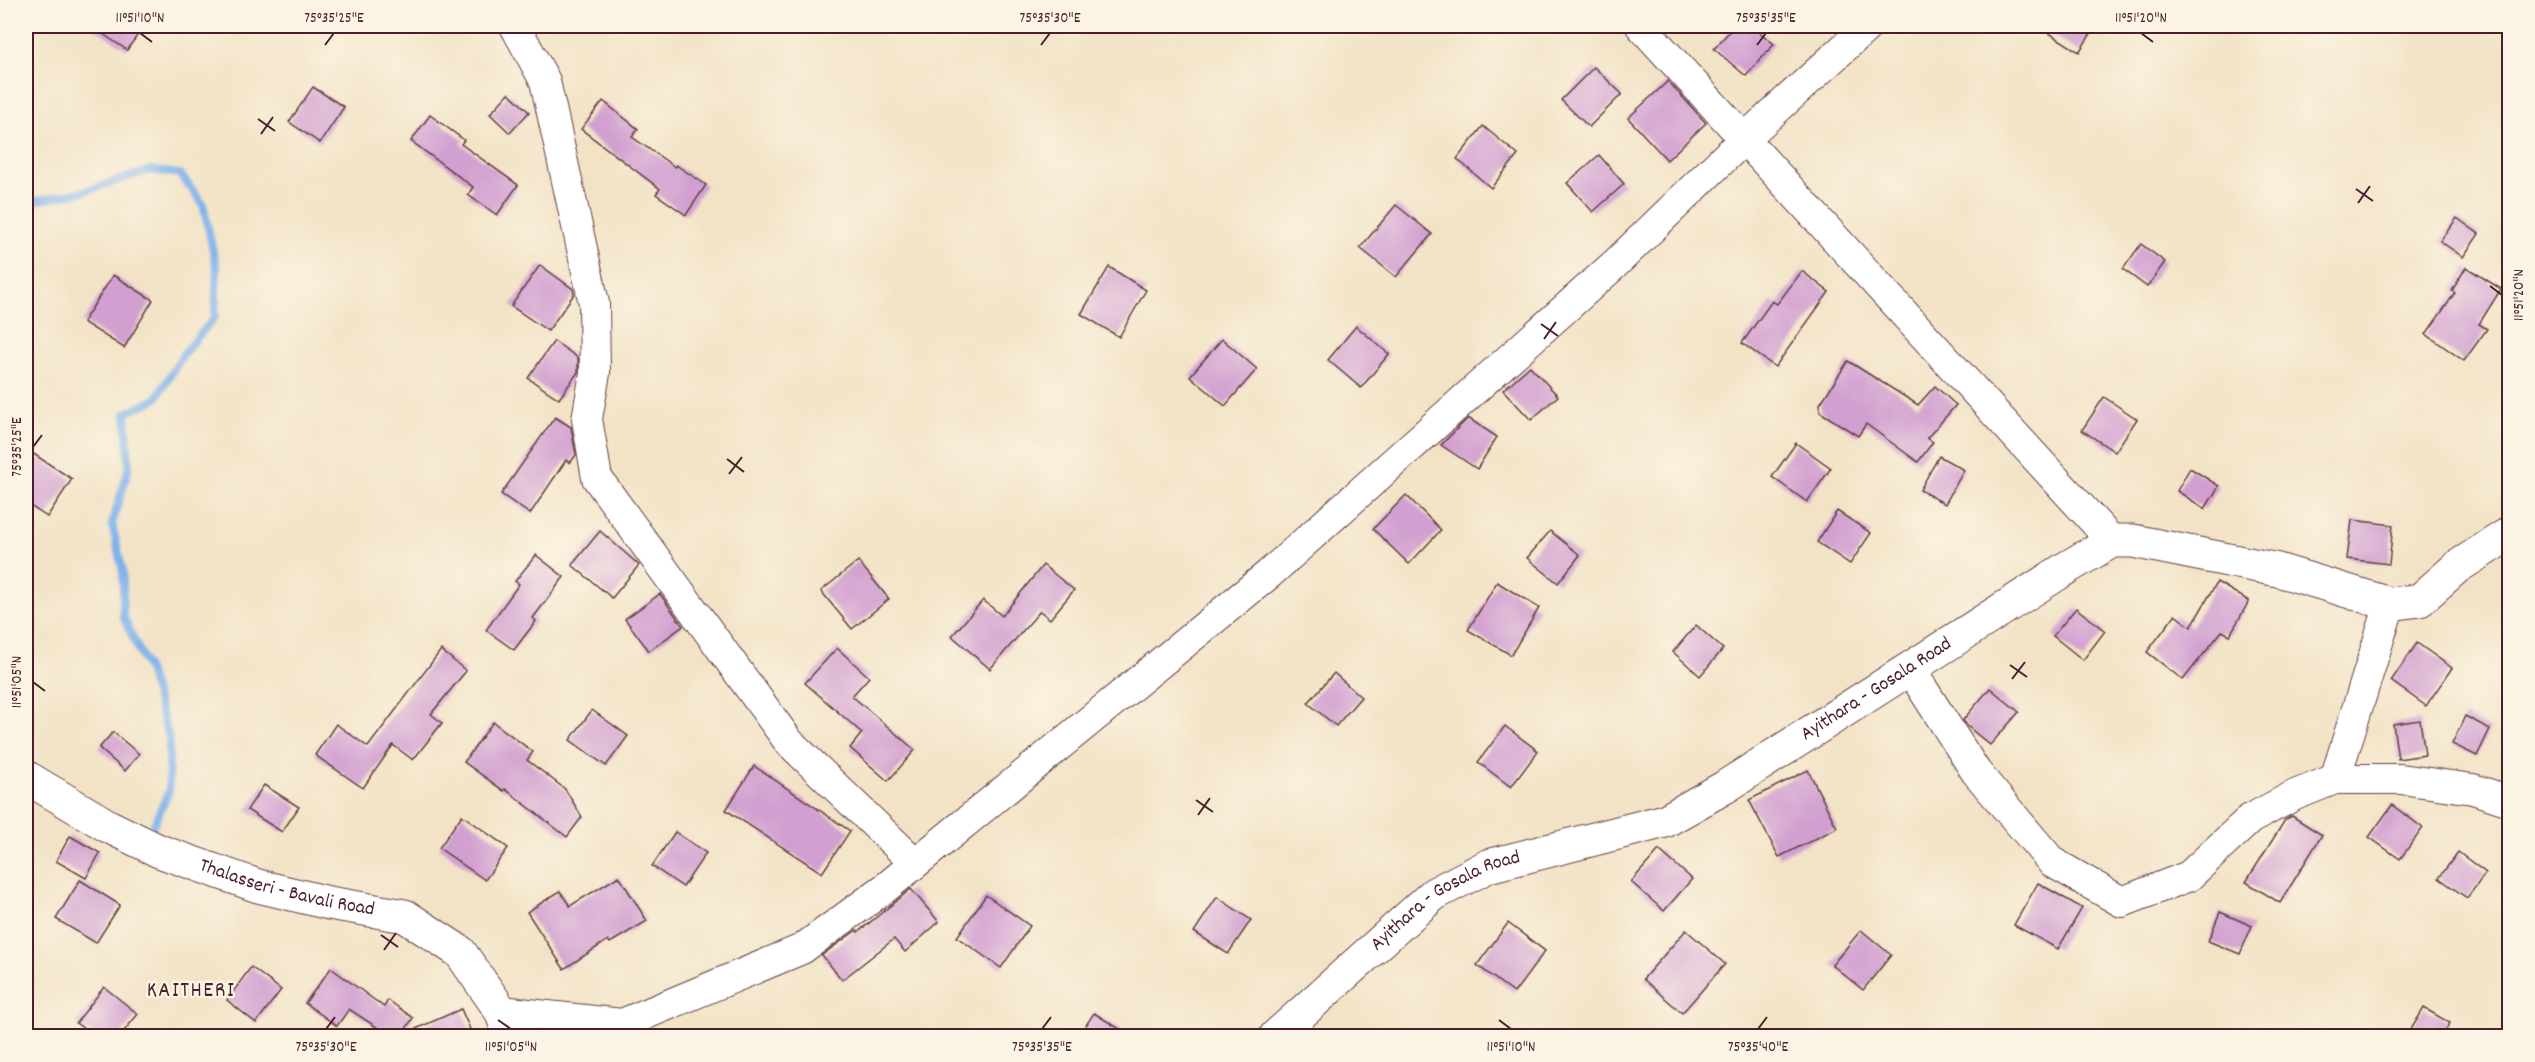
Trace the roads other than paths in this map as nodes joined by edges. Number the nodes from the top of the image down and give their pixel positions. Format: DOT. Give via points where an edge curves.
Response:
graph roads {
  1 [pos="515,26"];
  2 [pos="1641,26"];
  3 [pos="1868,26"];
  4 [pos="1743,140"];
  5 [pos="2510,533"];
  6 [pos="2112,541"];
  7 [pos="2390,604"];
  8 [pos="1910,669"];
  9 [pos="26,777"];
  10 [pos="2335,779"];
  11 [pos="2510,801"];
  12 [pos="915,863"];
  13 [pos="506,1024"];
  14 [pos="1276,1036"];
  1 -- 12 [label="street" via="545,81 594,303 596,373 587,419 597,478 789,742"];
  2 -- 4 [label="street"];
  3 -- 4 [label="street"];
  4 -- 6 [label="street"];
  4 -- 12 [label="street" via="1615,264 1269,574"];
  5 -- 7 [label="main road" via="2457,567 2420,600"];
  6 -- 7 [label="main road" via="2133,541 2278,570"];
  6 -- 8 [label="main road, Ayithara - Gosala Road"];
  7 -- 10 [label="street"];
  8 -- 10 [label="street" via="1976,772 2052,862 2122,902 2189,876 2250,819"];
  8 -- 14 [label="main road, Ayithara - Gosala Road" via="1665,821 1488,866 1434,894"];
  9 -- 13 [label="main road, Thalasseri - Bavali Road" via="159,851 258,885 405,916 460,952"];
  10 -- 11 [label="street" via="2401,779 2473,789"];
  12 -- 13 [label="street" via="802,949 622,1024"];
}
